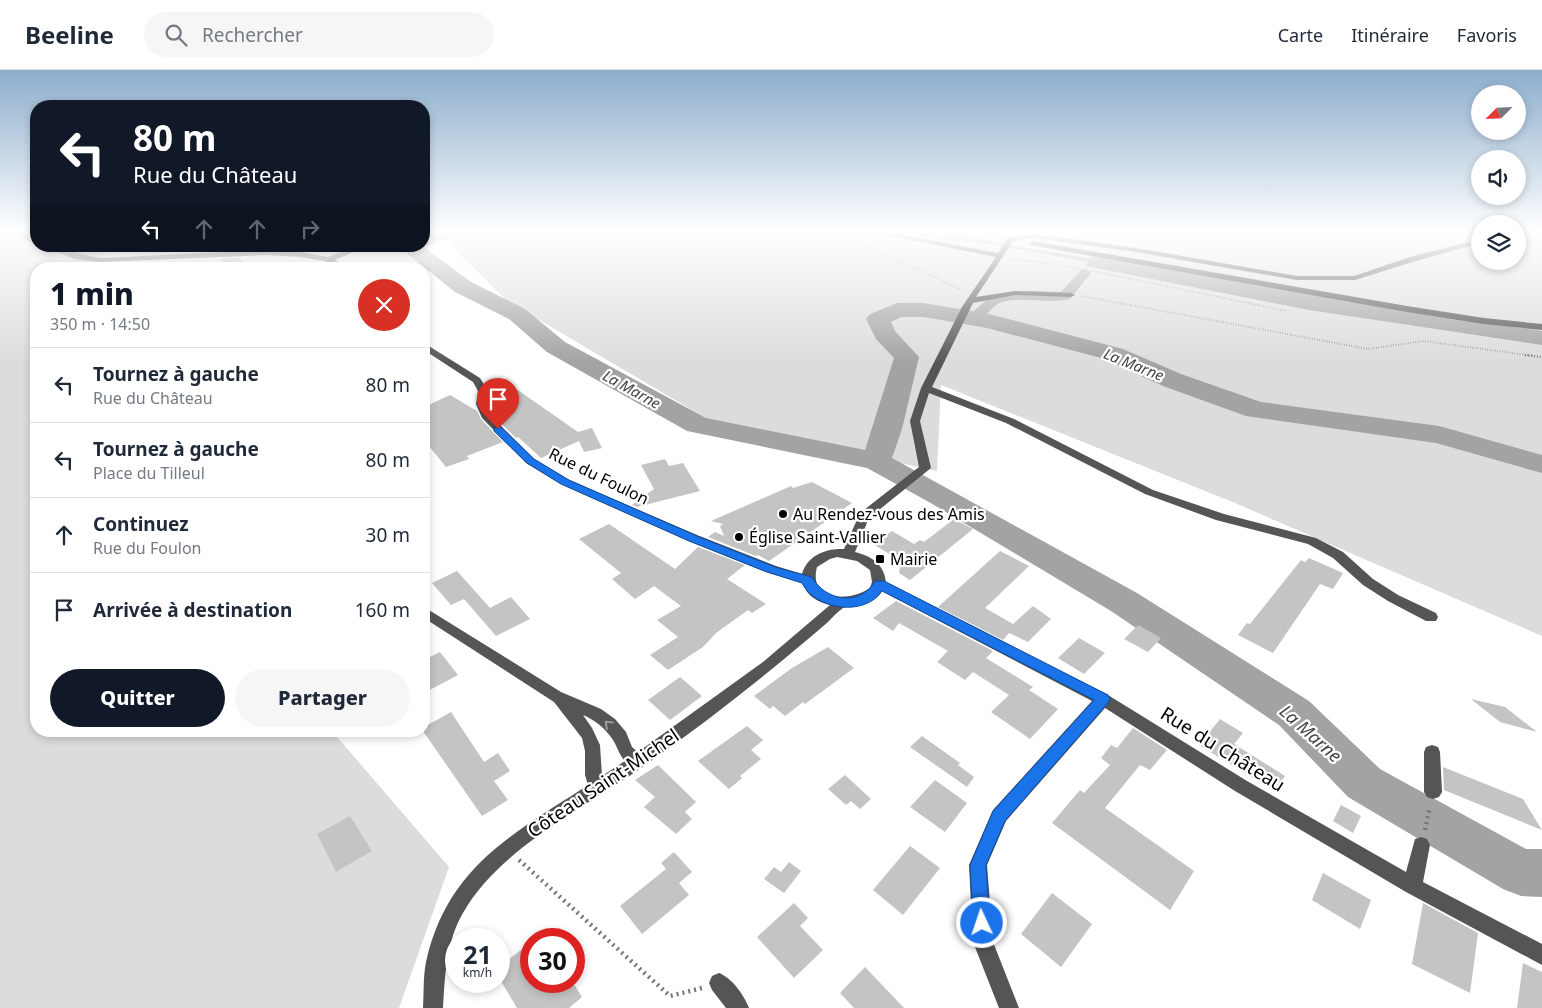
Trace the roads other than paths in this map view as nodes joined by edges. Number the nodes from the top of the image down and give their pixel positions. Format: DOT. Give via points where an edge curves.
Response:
graph roads {
  1 [pos="986,276"];
  2 [pos="1213,276"];
  3 [pos="1283,276"];
  4 [pos="1362,276"];
  5 [pos="1067,294"];
  6 [pos="968,304"];
  7 [pos="1542,327"];
  8 [pos="430,350"];
  9 [pos="926,388"];
  10 [pos="848,554"];
  11 [pos="807,580"];
  12 [pos="880,584"];
  13 [pos="841,602"];
  14 [pos="430,616"];
  15 [pos="1431,617"];
  16 [pos="556,696"];
  17 [pos="1103,699"];
  18 [pos="1432,752"];
  19 [pos="637,762"];
  20 [pos="598,788"];
  21 [pos="1433,792"];
  22 [pos="1422,846"];
  23 [pos="1413,886"];
  24 [pos="1542,956"];
  25 [pos="719,983"];
  26 [pos="433,1008"];
  27 [pos="739,1008"];
  28 [pos="1009,1008"];
  1 -- 6 [label="street"];
  2 -- 7 [label="street" via="1426,312"];
  3 -- 4 [label="street"];
  5 -- 6 [label="street" via="1010,294"];
  6 -- 9 [label="street"];
  8 -- 11 [label="street, Rue du Foulon" via="477,380 483,391 481,404 487,418 530,461 565,482 693,538"];
  9 -- 10 [label="street" via="915,421 925,468 864,516"];
  9 -- 15 [label="street" via="1010,421 1149,492 1220,517 1312,540 1338,555 1368,582"];
  10 -- 11 [label="street" via="826,555 818,559 811,565"];
  10 -- 12 [label="street" via="864,559 876,568"];
  11 -- 13 [label="street" via="818,595"];
  12 -- 13 [label="street" via="876,591 862,600"];
  12 -- 17 [label="street, Rue du Château"];
  13 -- 19 [label="street, Côteau Saint-Michel" via="768,666"];
  14 -- 16 [label="street"];
  19 -- 16 [label="street, one-way" via="609,724 595,713"];
  16 -- 20 [label="street" via="581,723 592,745 591,774"];
  17 -- 23 [label="street, Rue du Château" via="1241,786"];
  17 -- 28 [label="street" via="999,816 978,865 983,942"];
  18 -- 21 [label="street"];
  19 -- 20 [label="street, Côteau Saint-Michel"];
  20 -- 26 [label="street, Côteau Saint-Michel" via="507,848 484,869 456,906 436,964"];
  22 -- 23 [label="street"];
  23 -- 24 [label="street, Rue du Château"];
  25 -- 27 [label="street"];
}
